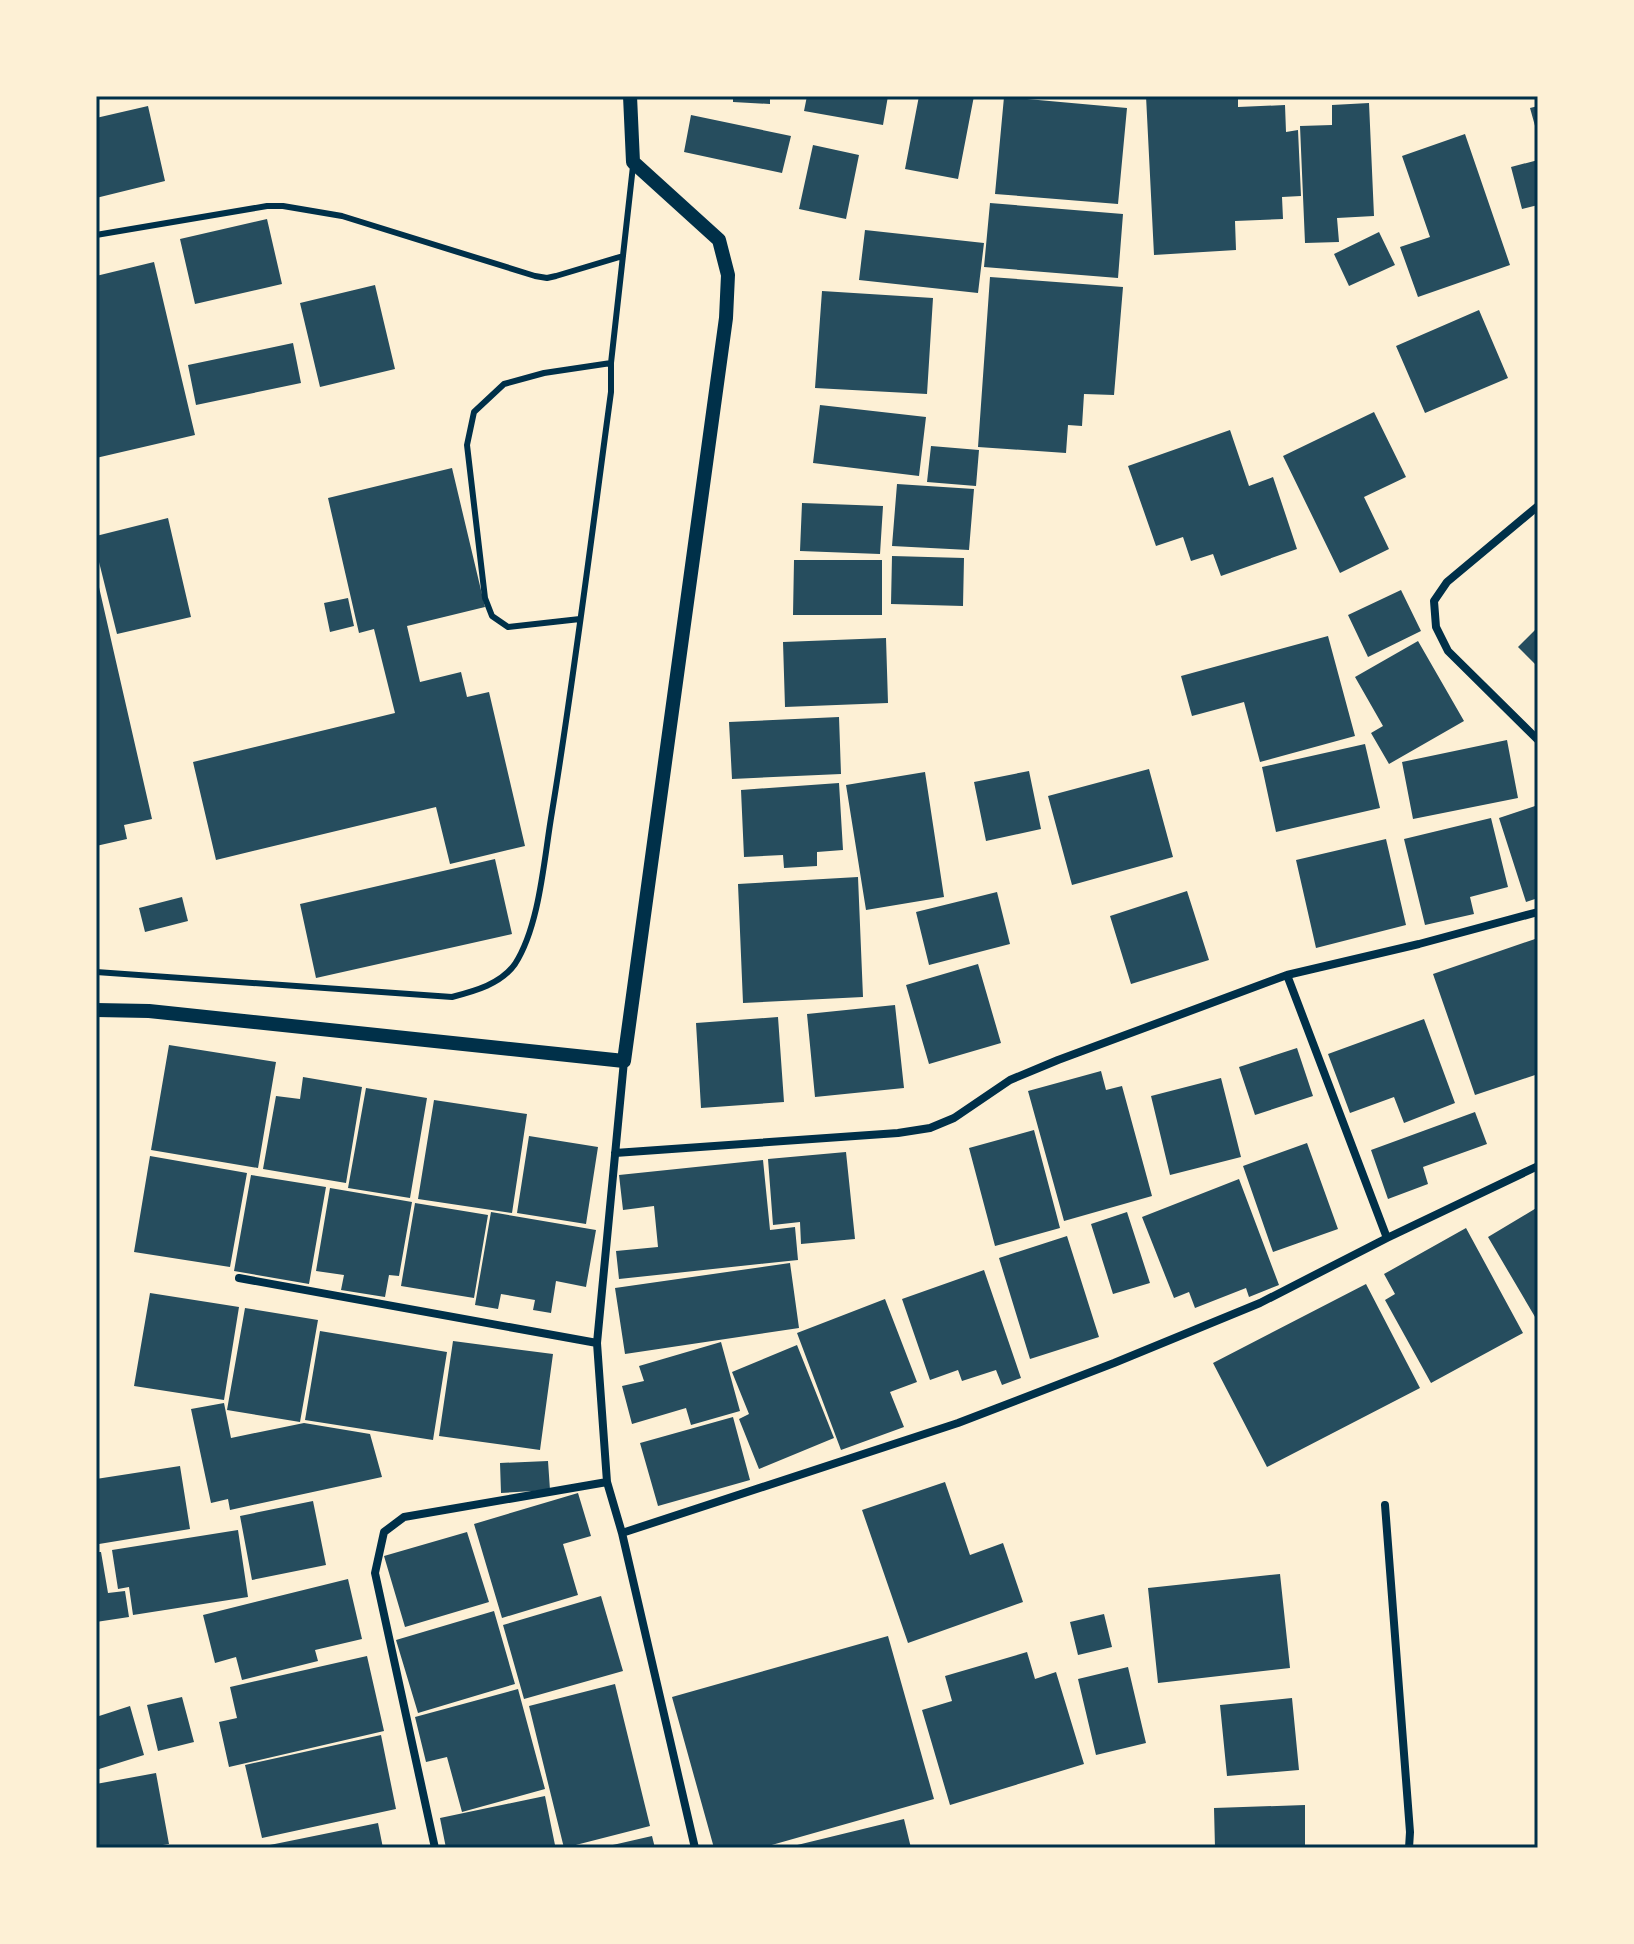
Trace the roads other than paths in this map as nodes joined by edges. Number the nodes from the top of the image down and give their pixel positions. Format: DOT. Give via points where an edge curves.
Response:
graph roads {
  1 [pos="630,96"];
  2 [pos="633,162"];
  3 [pos="96,235"];
  4 [pos="623,256"];
  5 [pos="611,363"];
  6 [pos="1538,506"];
  7 [pos="580,619"];
  8 [pos="1538,740"];
  9 [pos="1538,912"];
  10 [pos="96,972"];
  11 [pos="1287,975"];
  12 [pos="96,1010"];
  13 [pos="624,1061"];
  14 [pos="615,1153"];
  15 [pos="1538,1166"];
  16 [pos="1387,1238"];
  17 [pos="239,1278"];
  18 [pos="597,1343"];
  19 [pos="607,1482"];
  20 [pos="1385,1505"];
  21 [pos="622,1533"];
  22 [pos="435,1848"];
  23 [pos="695,1848"];
  24 [pos="1409,1848"];
  1 -- 2 [label="street"];
  2 -- 4 [label="lane"];
  2 -- 13 [label="street" via="719,240 728,275"];
  3 -- 4 [label="lane" via="283,206 342,216 547,278"];
  4 -- 5 [label="lane"];
  5 -- 7 [label="lane"];
  5 -- 7 [label="lane" via="504,384 474,412 467,445 485,598 492,616 508,627"];
  6 -- 8 [label="street" via="1447,582 1434,601 1436,627 1448,651"];
  7 -- 10 [label="lane" via="532,928 513,967 501,978 452,997"];
  9 -- 11 [label="street"];
  11 -- 14 [label="street" via="1010,1080 930,1128"];
  11 -- 16 [label="street"];
  12 -- 13 [label="street" via="149,1011"];
  13 -- 14 [label="street"];
  14 -- 18 [label="street"];
  15 -- 16 [label="street"];
  16 -- 21 [label="street" via="1260,1303 958,1423"];
  17 -- 18 [label="street"];
  18 -- 19 [label="street"];
  19 -- 21 [label="street"];
  19 -- 22 [label="street" via="404,1517 384,1532 375,1573"];
  20 -- 24 [label="street"];
  21 -- 23 [label="street"];
}
